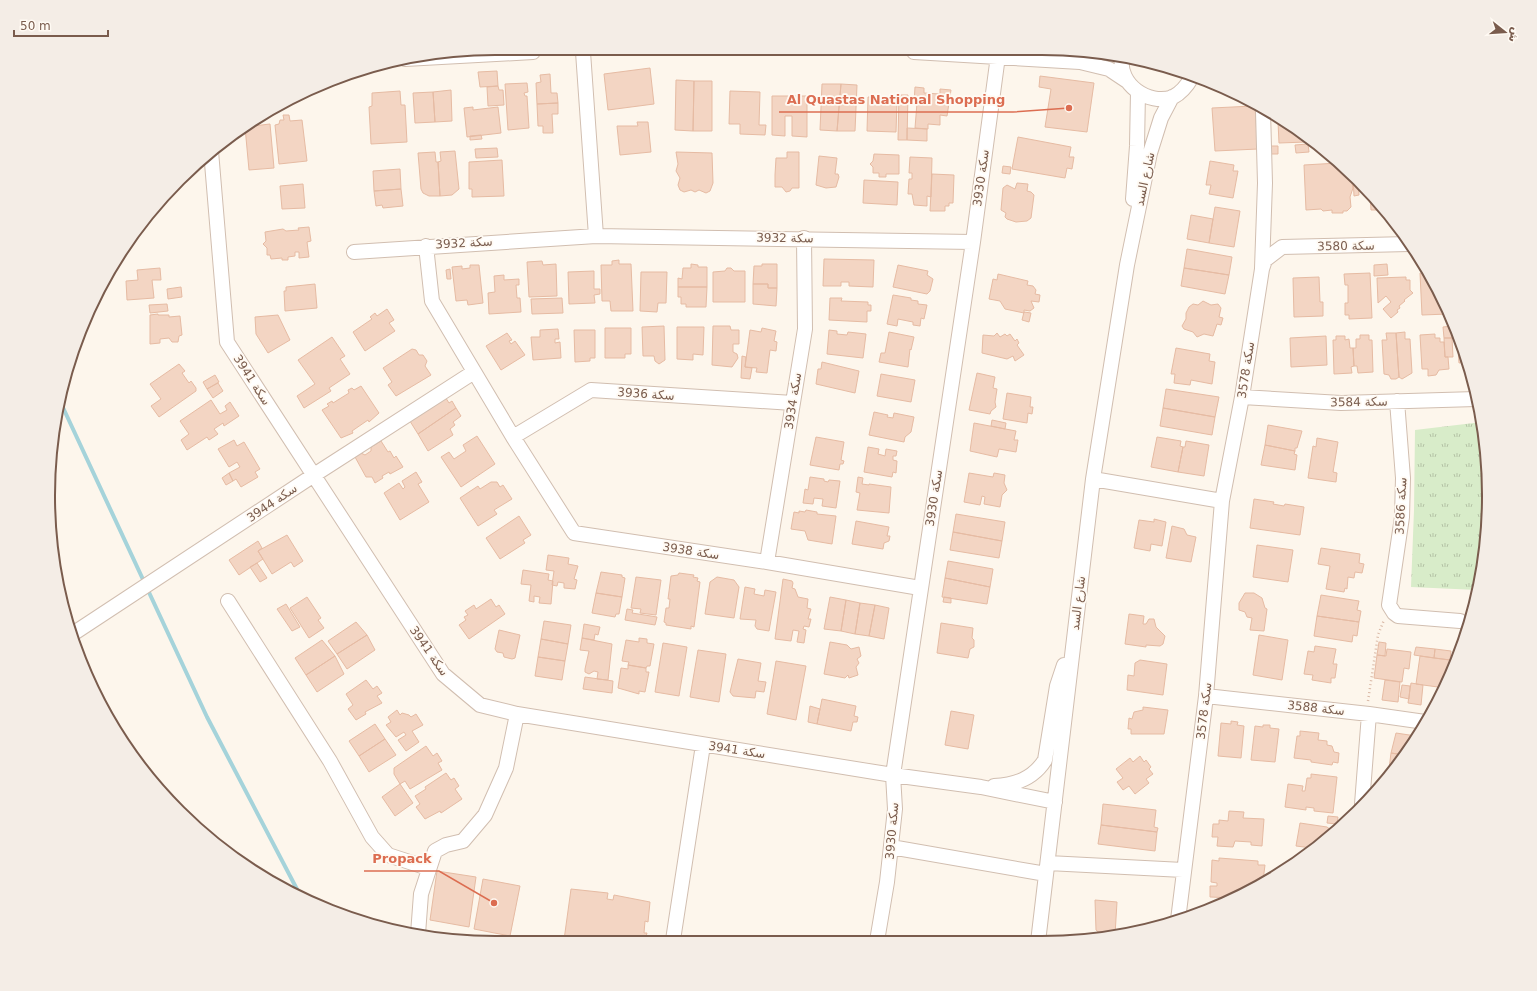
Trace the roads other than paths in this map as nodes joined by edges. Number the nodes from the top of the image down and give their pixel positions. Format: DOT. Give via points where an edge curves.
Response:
graph roads {
  1 [pos="583,55"];
  2 [pos="977,55"];
  3 [pos="998,56"];
  4 [pos="1059,56"];
  5 [pos="1039,58"];
  6 [pos="1122,62"];
  7 [pos="1127,81"];
  8 [pos="1191,81"];
  9 [pos="1138,92"];
  10 [pos="1172,97"];
  11 [pos="1263,115"];
  12 [pos="212,159"];
  13 [pos="596,236"];
  14 [pos="804,238"];
  15 [pos="973,242"];
  16 [pos="1403,244"];
  17 [pos="426,246"];
  18 [pos="1282,247"];
  19 [pos="354,252"];
  20 [pos="1127,266"];
  21 [pos="1262,269"];
  22 [pos="474,372"];
  23 [pos="1242,397"];
  24 [pos="1471,398"];
  25 [pos="1397,401"];
  26 [pos="793,403"];
  27 [pos="513,437"];
  28 [pos="314,475"];
  29 [pos="1093,479"];
  30 [pos="1222,501"];
  31 [pos="767,562"];
  32 [pos="920,588"];
  33 [pos="228,601"];
  34 [pos="1460,621"];
  35 [pos="76,631"];
  36 [pos="1072,651"];
  37 [pos="1206,696"];
  38 [pos="517,714"];
  39 [pos="1367,714"];
  40 [pos="1420,721"];
  41 [pos="703,745"];
  42 [pos="893,775"];
  43 [pos="981,787"];
  44 [pos="1362,797"];
  45 [pos="1055,802"];
  46 [pos="891,847"];
  47 [pos="428,868"];
  48 [pos="1047,868"];
  49 [pos="1183,870"];
  50 [pos="1179,914"];
  51 [pos="418,929"];
  52 [pos="674,936"];
  53 [pos="878,936"];
  54 [pos="1039,936"];
  1 -- 13 [label="street"];
  2 -- 3 [label="street"];
  3 -- 5 [label="street"];
  3 -- 15 [label="street, سكة 3930"];
  4 -- 5 [label="street"];
  5 -- 7 [label="street" via="1080,62 1109,69"];
  6 -- 7 [label="street"];
  7 -- 9 [label="street"];
  8 -- 10 [label="street"];
  9 -- 10 [label="street" via="1159,99"];
  9 -- 20 [label="street, شارع السد" via="1137,146"];
  10 -- 20 [label="street, شارع السد" via="1161,118 1150,153"];
  11 -- 21 [label="street" via="1265,183"];
  12 -- 28 [label="street, سكة 3941" via="227,342"];
  13 -- 14 [label="street, سكة 3932"];
  13 -- 17 [label="street, سكة 3932"];
  14 -- 15 [label="street, سكة 3932"];
  14 -- 26 [label="street, سكة 3934" via="805,329"];
  15 -- 32 [label="street, سكة 3930"];
  16 -- 18 [label="street, سكة 3580"];
  17 -- 19 [label="street"];
  17 -- 22 [label="street, سكة 3932" via="432,301"];
  18 -- 21 [label="street, سكة 3578" via="1265,260"];
  20 -- 29 [label="street, شارع السد"];
  21 -- 23 [label="street, سكة 3578"];
  22 -- 27 [label="street, سكة 3932"];
  22 -- 28 [label="street, سكة 3944"];
  23 -- 25 [label="street, سكة 3584" via="1341,403"];
  23 -- 30 [label="street, سكة 3578"];
  24 -- 25 [label="street, سكة 3584"];
  25 -- 34 [label="street, سكة 3586" via="1402,440 1403,486 1402,517 1389,601 1391,610 1398,616"];
  26 -- 27 [label="street, سكة 3936" via="591,390"];
  26 -- 31 [label="street, سكة 3934"];
  27 -- 31 [label="street, سكة 3938" via="574,533"];
  28 -- 35 [label="street, سكة 3944"];
  28 -- 38 [label="street, سكة 3941" via="443,674 480,704"];
  29 -- 30 [label="street"];
  29 -- 36 [label="street, شارع السد"];
  30 -- 37 [label="street, سكة 3578"];
  31 -- 32 [label="street, سكة 3938"];
  32 -- 42 [label="street, سكة 3930"];
  33 -- 47 [label="street" via="330,761 372,837 388,855"];
  36 -- 43 [label="street" via="1057,686 1047,752 1039,769 1024,780 1012,784"];
  36 -- 45 [label="street, شارع السد"];
  37 -- 39 [label="street, سكة 3588"];
  37 -- 49 [label="street, سكة 3578"];
  38 -- 41 [label="street, سكة 3941"];
  38 -- 47 [label="street" via="506,768 486,815 463,840 435,851"];
  39 -- 40 [label="street, سكة 3588"];
  39 -- 44 [label="street"];
  41 -- 42 [label="street, سكة 3941"];
  41 -- 52 [label="street"];
  42 -- 43 [label="street, سكة 3941"];
  42 -- 46 [label="street, سكة 3930" via="896,809"];
  43 -- 45 [label="street, سكة 3941"];
  45 -- 48 [label="street, شارع السد"];
  46 -- 48 [label="street"];
  46 -- 53 [label="street, سكة 3930"];
  47 -- 51 [label="street" via="421,894"];
  48 -- 49 [label="street"];
  48 -- 54 [label="street, شارع السد"];
  49 -- 50 [label="street, سكة 3578"];
}
